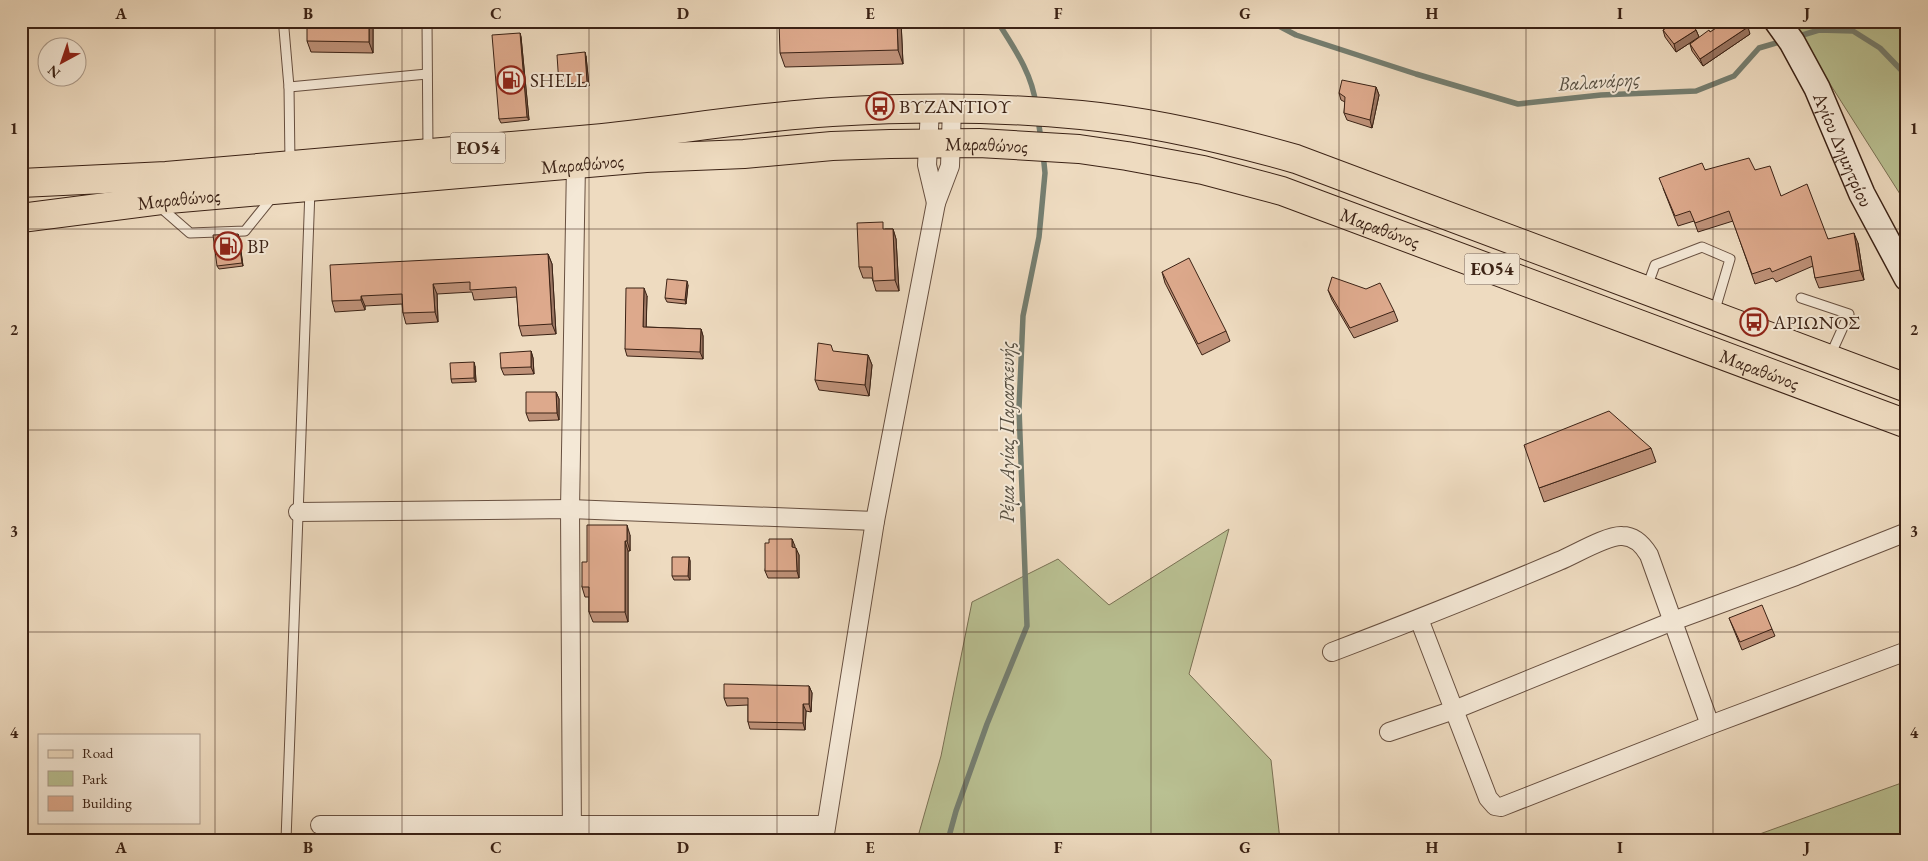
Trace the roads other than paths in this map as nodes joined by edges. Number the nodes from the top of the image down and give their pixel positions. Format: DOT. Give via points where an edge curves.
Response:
graph roads {
  1 [pos="286,21"];
  2 [pos="427,21"];
  3 [pos="1778,22"];
  4 [pos="427,74"];
  5 [pos="289,87"];
  6 [pos="941,109"];
  7 [pos="939,143"];
  8 [pos="428,153"];
  9 [pos="290,164"];
  10 [pos="576,164"];
  11 [pos="21,183"];
  12 [pos="310,187"];
  13 [pos="279,190"];
  14 [pos="154,201"];
  15 [pos="21,218"];
  16 [pos="1907,278"];
  17 [pos="1645,290"];
  18 [pos="1801,298"];
  19 [pos="1713,315"];
  20 [pos="1829,359"];
  21 [pos="1907,388"];
  22 [pos="1903,414"];
  23 [pos="570,509"];
  24 [pos="298,512"];
  25 [pos="875,521"];
  26 [pos="1907,532"];
  27 [pos="1419,619"];
  28 [pos="1673,620"];
  29 [pos="1907,651"];
  30 [pos="1332,652"];
  31 [pos="1454,710"];
  32 [pos="1710,725"];
  33 [pos="1388,732"];
  34 [pos="320,824"];
  35 [pos="572,832"];
  36 [pos="825,832"];
  37 [pos="286,840"];
  1 -- 5 [label="lane"];
  2 -- 4 [label="lane"];
  3 -- 16 [label="street, Αγίου Δημητρίου" via="1818,88 1862,194"];
  4 -- 5 [label="lane"];
  4 -- 8 [label="lane"];
  5 -- 9 [label="lane"];
  6 -- 7 [label="street"];
  6 -- 8 [label="main road, Μαραθώνος / ΕΟ54" via="794,115 643,134"];
  6 -- 17 [label="main road, Μαραθώνος / ΕΟ54" via="1069,114 1211,136 1296,159"];
  7 -- 10 [label="main road, Μαραθώνος / ΕΟ54" via="832,146"];
  7 -- 22 [label="main road, Μαραθώνος / ΕΟ54" via="1079,149 1194,168 1282,191"];
  7 -- 25 [label="street" via="950,166 936,203"];
  8 -- 9 [label="main road, Μαραθώνος / ΕΟ54"];
  9 -- 11 [label="main road, Μαραθώνος / ΕΟ54" via="166,176"];
  10 -- 12 [label="main road, Μαραθώνος / ΕΟ54"];
  10 -- 23 [label="street"];
  12 -- 13 [label="main road, Μαραθώνος / ΕΟ54"];
  12 -- 24 [label="lane"];
  13 -- 14 [label="main road, Μαραθώνος / ΕΟ54"];
  13 -- 14 [label="lane" via="244,231 190,233"];
  14 -- 15 [label="main road, Μαραθώνος / ΕΟ54"];
  17 -- 19 [label="main road, Μαραθώνος / ΕΟ54"];
  17 -- 19 [label="lane" via="1655,265 1702,247 1730,259"];
  18 -- 20 [label="lane" via="1849,314"];
  19 -- 20 [label="main road, Μαραθώνος / ΕΟ54"];
  20 -- 21 [label="main road, Μαραθώνος / ΕΟ54"];
  23 -- 24 [label="street"];
  23 -- 25 [label="street"];
  23 -- 35 [label="street"];
  24 -- 37 [label="lane"];
  25 -- 36 [label="street"];
  26 -- 28 [label="street"];
  27 -- 28 [label="street" via="1622,536 1643,545"];
  27 -- 30 [label="street"];
  27 -- 31 [label="street"];
  28 -- 31 [label="street"];
  28 -- 32 [label="street"];
  29 -- 32 [label="street"];
  31 -- 32 [label="street" via="1488,798 1495,806 1501,807"];
  31 -- 33 [label="street"];
  34 -- 35 [label="street"];
  35 -- 36 [label="street"];
}
